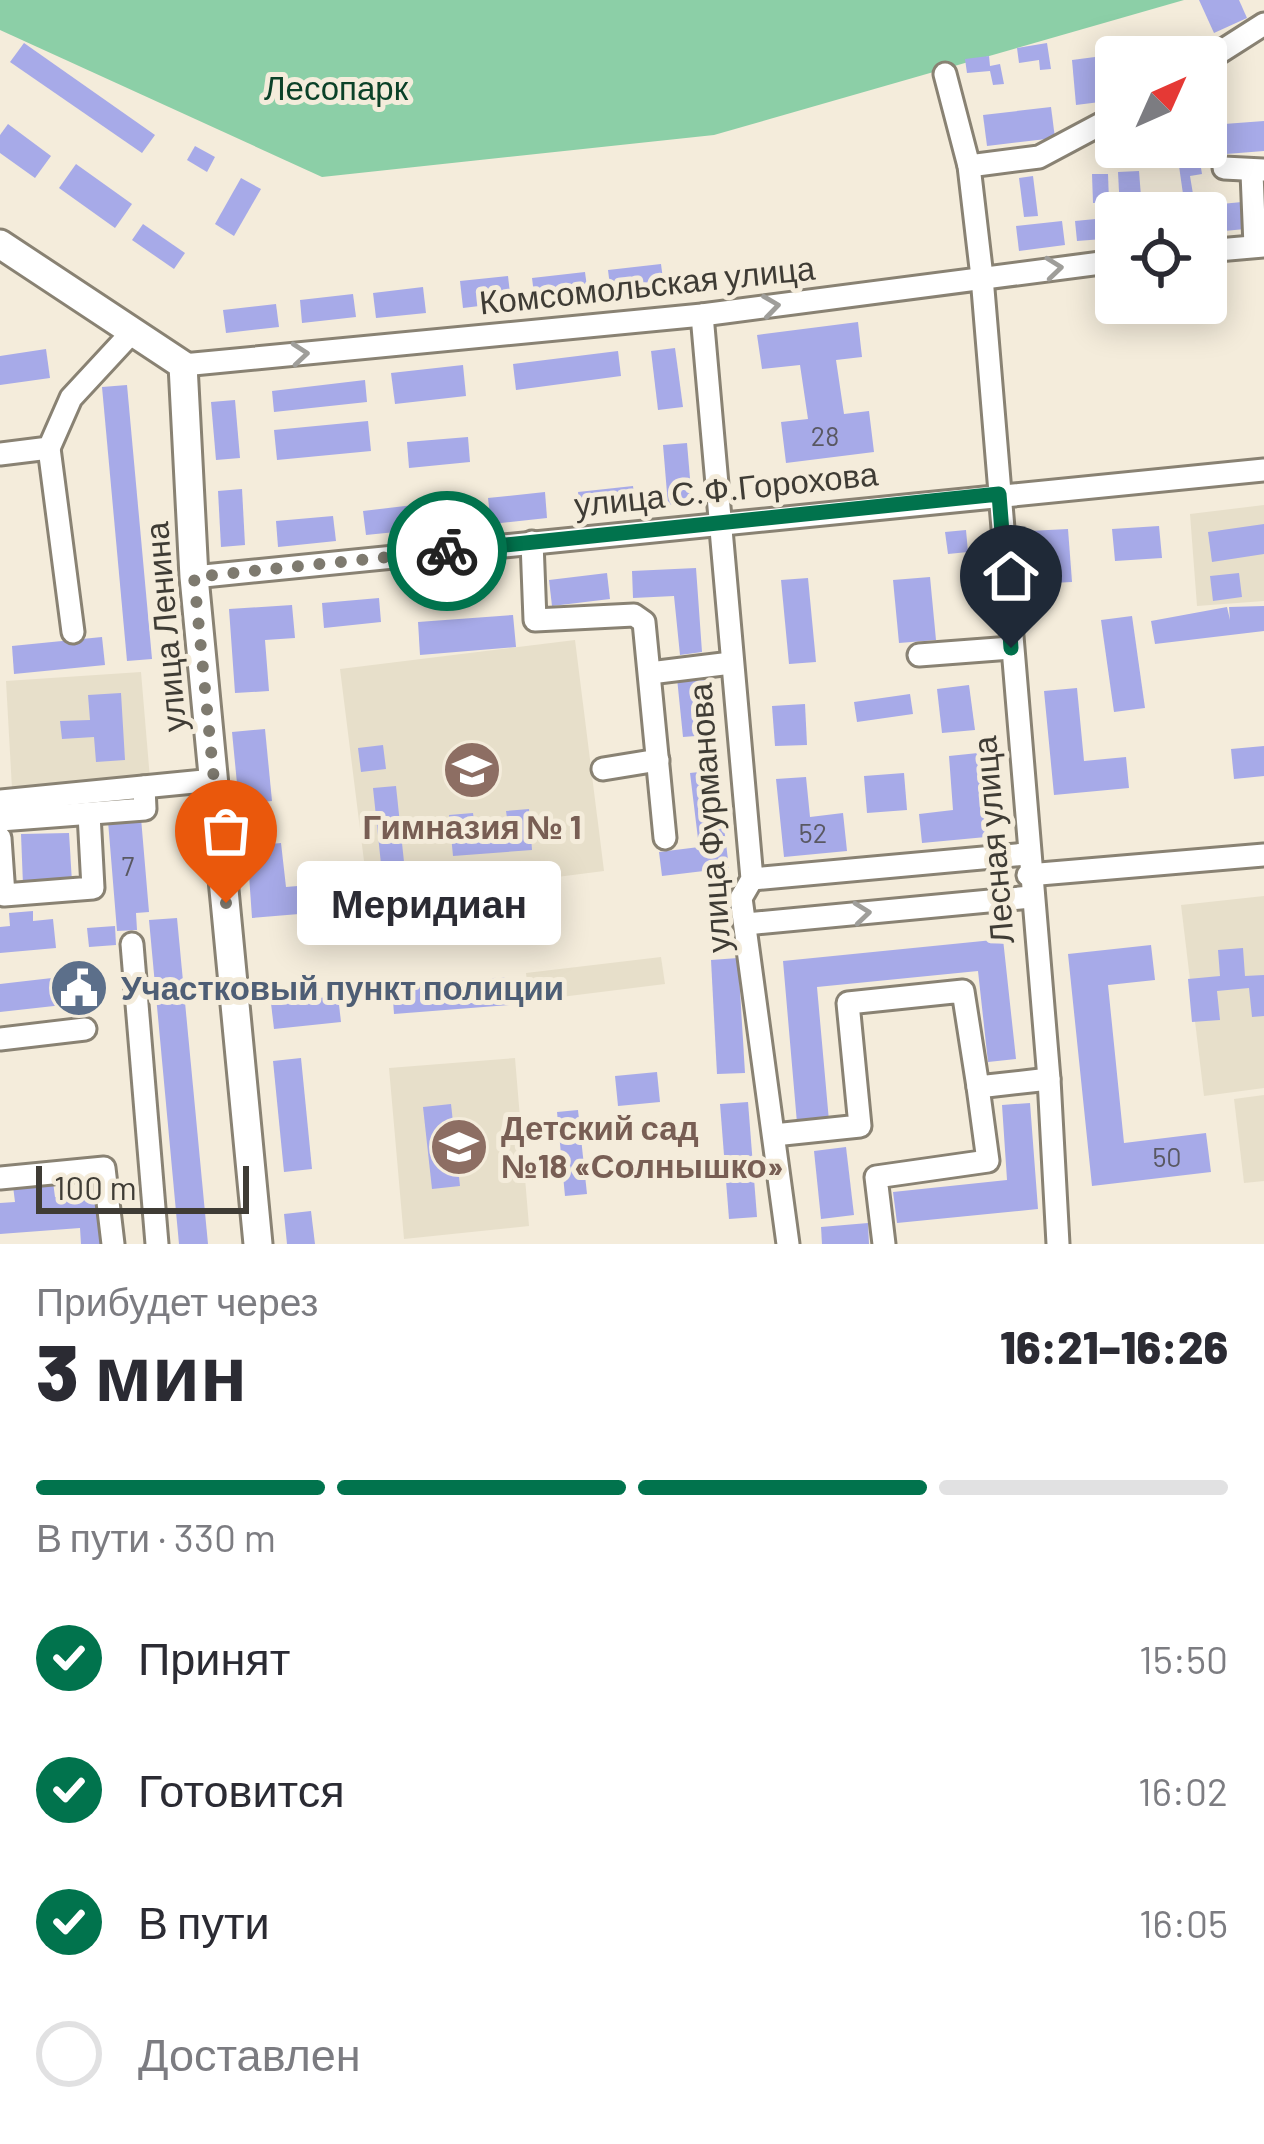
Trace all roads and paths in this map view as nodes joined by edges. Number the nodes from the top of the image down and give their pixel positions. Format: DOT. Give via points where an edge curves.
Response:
graph roads {
  1 [pos="1264,25"];
  2 [pos="1227,48"];
  3 [pos="945,74"];
  4 [pos="1095,127"];
  5 [pos="970,166"];
  6 [pos="1224,168"];
  7 [pos="1258,172"];
  8 [pos="0,244"];
  9 [pos="1260,246"];
  10 [pos="1227,249"];
  11 [pos="1095,264"];
  12 [pos="982,277"];
  13 [pos="702,315"];
  14 [pos="134,330"];
  15 [pos="183,365"];
  16 [pos="49,448"];
  17 [pos="0,454"];
  18 [pos="1264,470"];
  19 [pos="999,494"];
  20 [pos="718,524"];
  21 [pos="532,542"];
  22 [pos="194,577"];
  23 [pos="73,632"];
  24 [pos="1011,648"];
  25 [pos="919,655"];
  26 [pos="731,664"];
  27 [pos="650,673"];
  28 [pos="658,760"];
  29 [pos="603,769"];
  30 [pos="214,780"];
  31 [pos="144,787"];
  32 [pos="0,801"];
  33 [pos="89,814"];
  34 [pos="0,820"];
  35 [pos="0,838"];
  36 [pos="665,838"];
  37 [pos="1264,855"];
  38 [pos="1028,875"];
  39 [pos="752,880"];
  40 [pos="746,924"];
  41 [pos="132,944"];
  42 [pos="85,1029"];
  43 [pos="0,1039"];
  44 [pos="1049,1079"];
  45 [pos="978,1087"];
  46 [pos="774,1135"];
  47 [pos="0,1178"];
  48 [pos="112,1244"];
  49 [pos="157,1244"];
  50 [pos="258,1244"];
  51 [pos="788,1244"];
  52 [pos="884,1244"];
  53 [pos="1058,1244"];
  1 -- 2 [label="street"];
  3 -- 5 [label="street, Лесная улица"];
  4 -- 5 [label="street" via="1039,157"];
  5 -- 12 [label="street, Лесная улица"];
  6 -- 7 [label="street"];
  7 -- 9 [label="street"];
  8 -- 14 [label="main road"];
  9 -- 10 [label="street"];
  12 -- 11 [label="street, Комсомольская улица, one-way"];
  13 -- 12 [label="street, Комсомольская улица, one-way"];
  12 -- 19 [label="street, Лесная улица"];
  15 -- 13 [label="street, Комсомольская улица, one-way"];
  13 -- 20 [label="street, улица Фурманова"];
  14 -- 15 [label="main road"];
  14 -- 16 [label="street" via="71,398"];
  15 -- 22 [label="main road, улица Ленина"];
  16 -- 17 [label="street"];
  16 -- 23 [label="street"];
  18 -- 19 [label="street, улица С.Ф.Горохова"];
  19 -- 20 [label="street, улица С.Ф.Горохова"];
  19 -- 24 [label="street, Лесная улица"];
  20 -- 21 [label="street, улица С.Ф.Горохова"];
  20 -- 26 [label="street, улица Фурманова"];
  21 -- 22 [label="street, улица С.Ф.Горохова"];
  21 -- 27 [label="street" via="533,618 638,616"];
  22 -- 30 [label="main road, улица Ленина"];
  24 -- 25 [label="street"];
  24 -- 38 [label="street, Лесная улица"];
  26 -- 27 [label="street"];
  26 -- 39 [label="street, улица Фурманова"];
  27 -- 28 [label="street"];
  28 -- 29 [label="street"];
  28 -- 36 [label="street"];
  30 -- 31 [label="street"];
  30 -- 50 [label="main road, улица Ленина"];
  31 -- 32 [label="street"];
  31 -- 33 [label="street" via="145,809"];
  33 -- 34 [label="street"];
  33 -- 35 [label="street" via="93,888 4,896"];
  37 -- 38 [label="street"];
  38 -- 39 [label="street"];
  40 -- 38 [label="street, one-way"];
  38 -- 44 [label="street, Лесная улица"];
  39 -- 40 [label="street, улица Фурманова" via="741,898"];
  40 -- 46 [label="street, улица Фурманова"];
  41 -- 49 [label="street"];
  42 -- 43 [label="street"];
  44 -- 45 [label="street"];
  44 -- 53 [label="street, Лесная улица"];
  45 -- 46 [label="street" via="963,992 848,1003 860,1126"];
  45 -- 52 [label="street" via="988,1161 876,1177"];
  46 -- 51 [label="street, улица Фурманова"];
  47 -- 48 [label="street" via="104,1168"];
}
